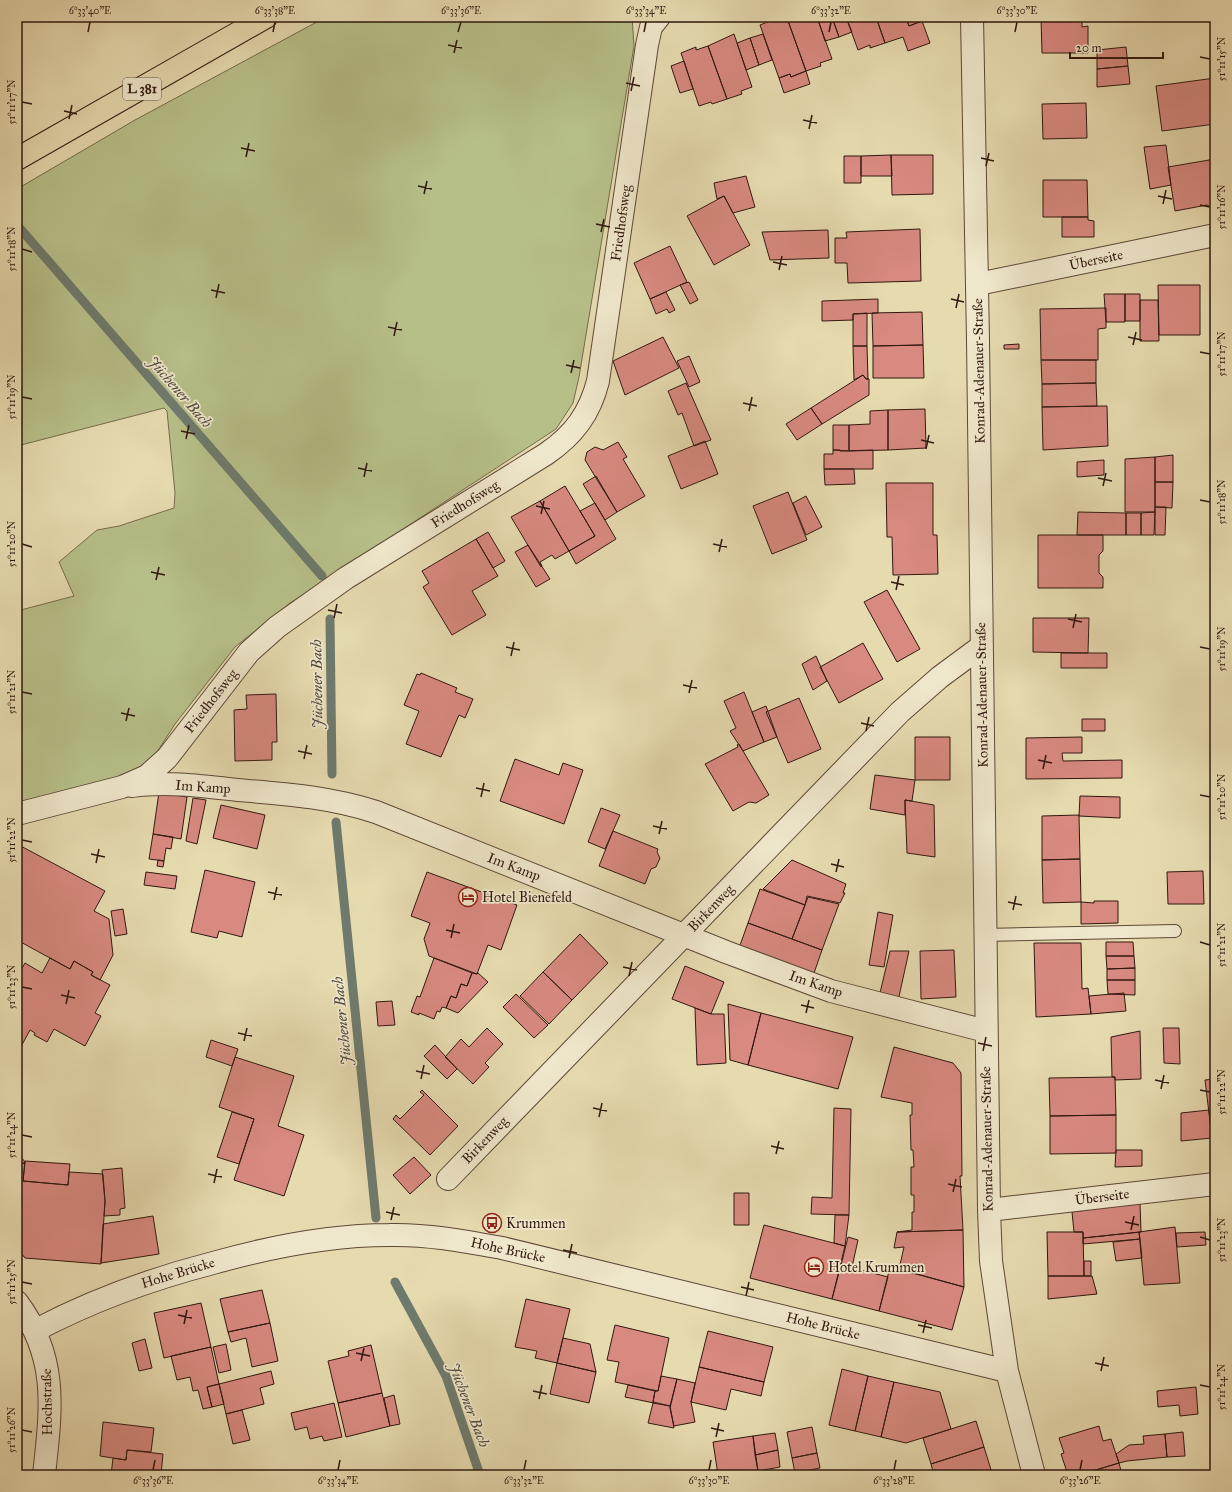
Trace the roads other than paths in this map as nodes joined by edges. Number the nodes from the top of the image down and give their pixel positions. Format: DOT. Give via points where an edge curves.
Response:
graph roads {
  1 [pos="266,17"];
  2 [pos="660,17"];
  3 [pos="972,17"];
  4 [pos="17,159"];
  5 [pos="1215,236"];
  6 [pos="978,284"];
  7 [pos="982,646"];
  8 [pos="122,787"];
  9 [pos="17,814"];
  10 [pos="1175,932"];
  11 [pos="686,935"];
  12 [pos="984,935"];
  13 [pos="986,1031"];
  14 [pos="448,1179"];
  15 [pos="1215,1184"];
  16 [pos="988,1210"];
  17 [pos="17,1302"];
  18 [pos="36,1330"];
  19 [pos="1007,1371"];
  20 [pos="44,1475"];
  21 [pos="1034,1475"];
  1 -- 4 [label="main road, L 381"];
  2 -- 8 [label="street, Friedhofsweg" via="651,27 648,40 598,381 584,418 556,446 346,578 276,627 249,652 167,758 147,776"];
  3 -- 6 [label="street, Konrad-Adenauer-Straße"];
  5 -- 6 [label="street, Überseite"];
  6 -- 7 [label="street, Konrad-Adenauer-Straße"];
  7 -- 11 [label="street, Birkenweg" via="900,712"];
  7 -- 12 [label="street, Konrad-Adenauer-Straße"];
  8 -- 9 [label="street, Friedhofsweg"];
  8 -- 11 [label="street, Im Kamp" via="158,784 205,786 316,797 348,803"];
  10 -- 12 [label="lane"];
  11 -- 13 [label="street, Im Kamp" via="831,991"];
  11 -- 14 [label="street, Birkenweg"];
  12 -- 13 [label="street, Konrad-Adenauer-Straße"];
  13 -- 16 [label="street, Konrad-Adenauer-Straße"];
  15 -- 16 [label="street, Überseite"];
  16 -- 19 [label="street, Konrad-Adenauer-Straße" via="991,1261"];
  17 -- 18 [label="street, Hochstraße"];
  18 -- 19 [label="street, Hohe Brücke" via="73,1310 110,1295 182,1270 229,1258 335,1238 413,1235 502,1248"];
  18 -- 20 [label="street, Hochstraße" via="45,1355 49,1384"];
  19 -- 21 [label="street, Konrad-Adenauer-Straße"];
}
